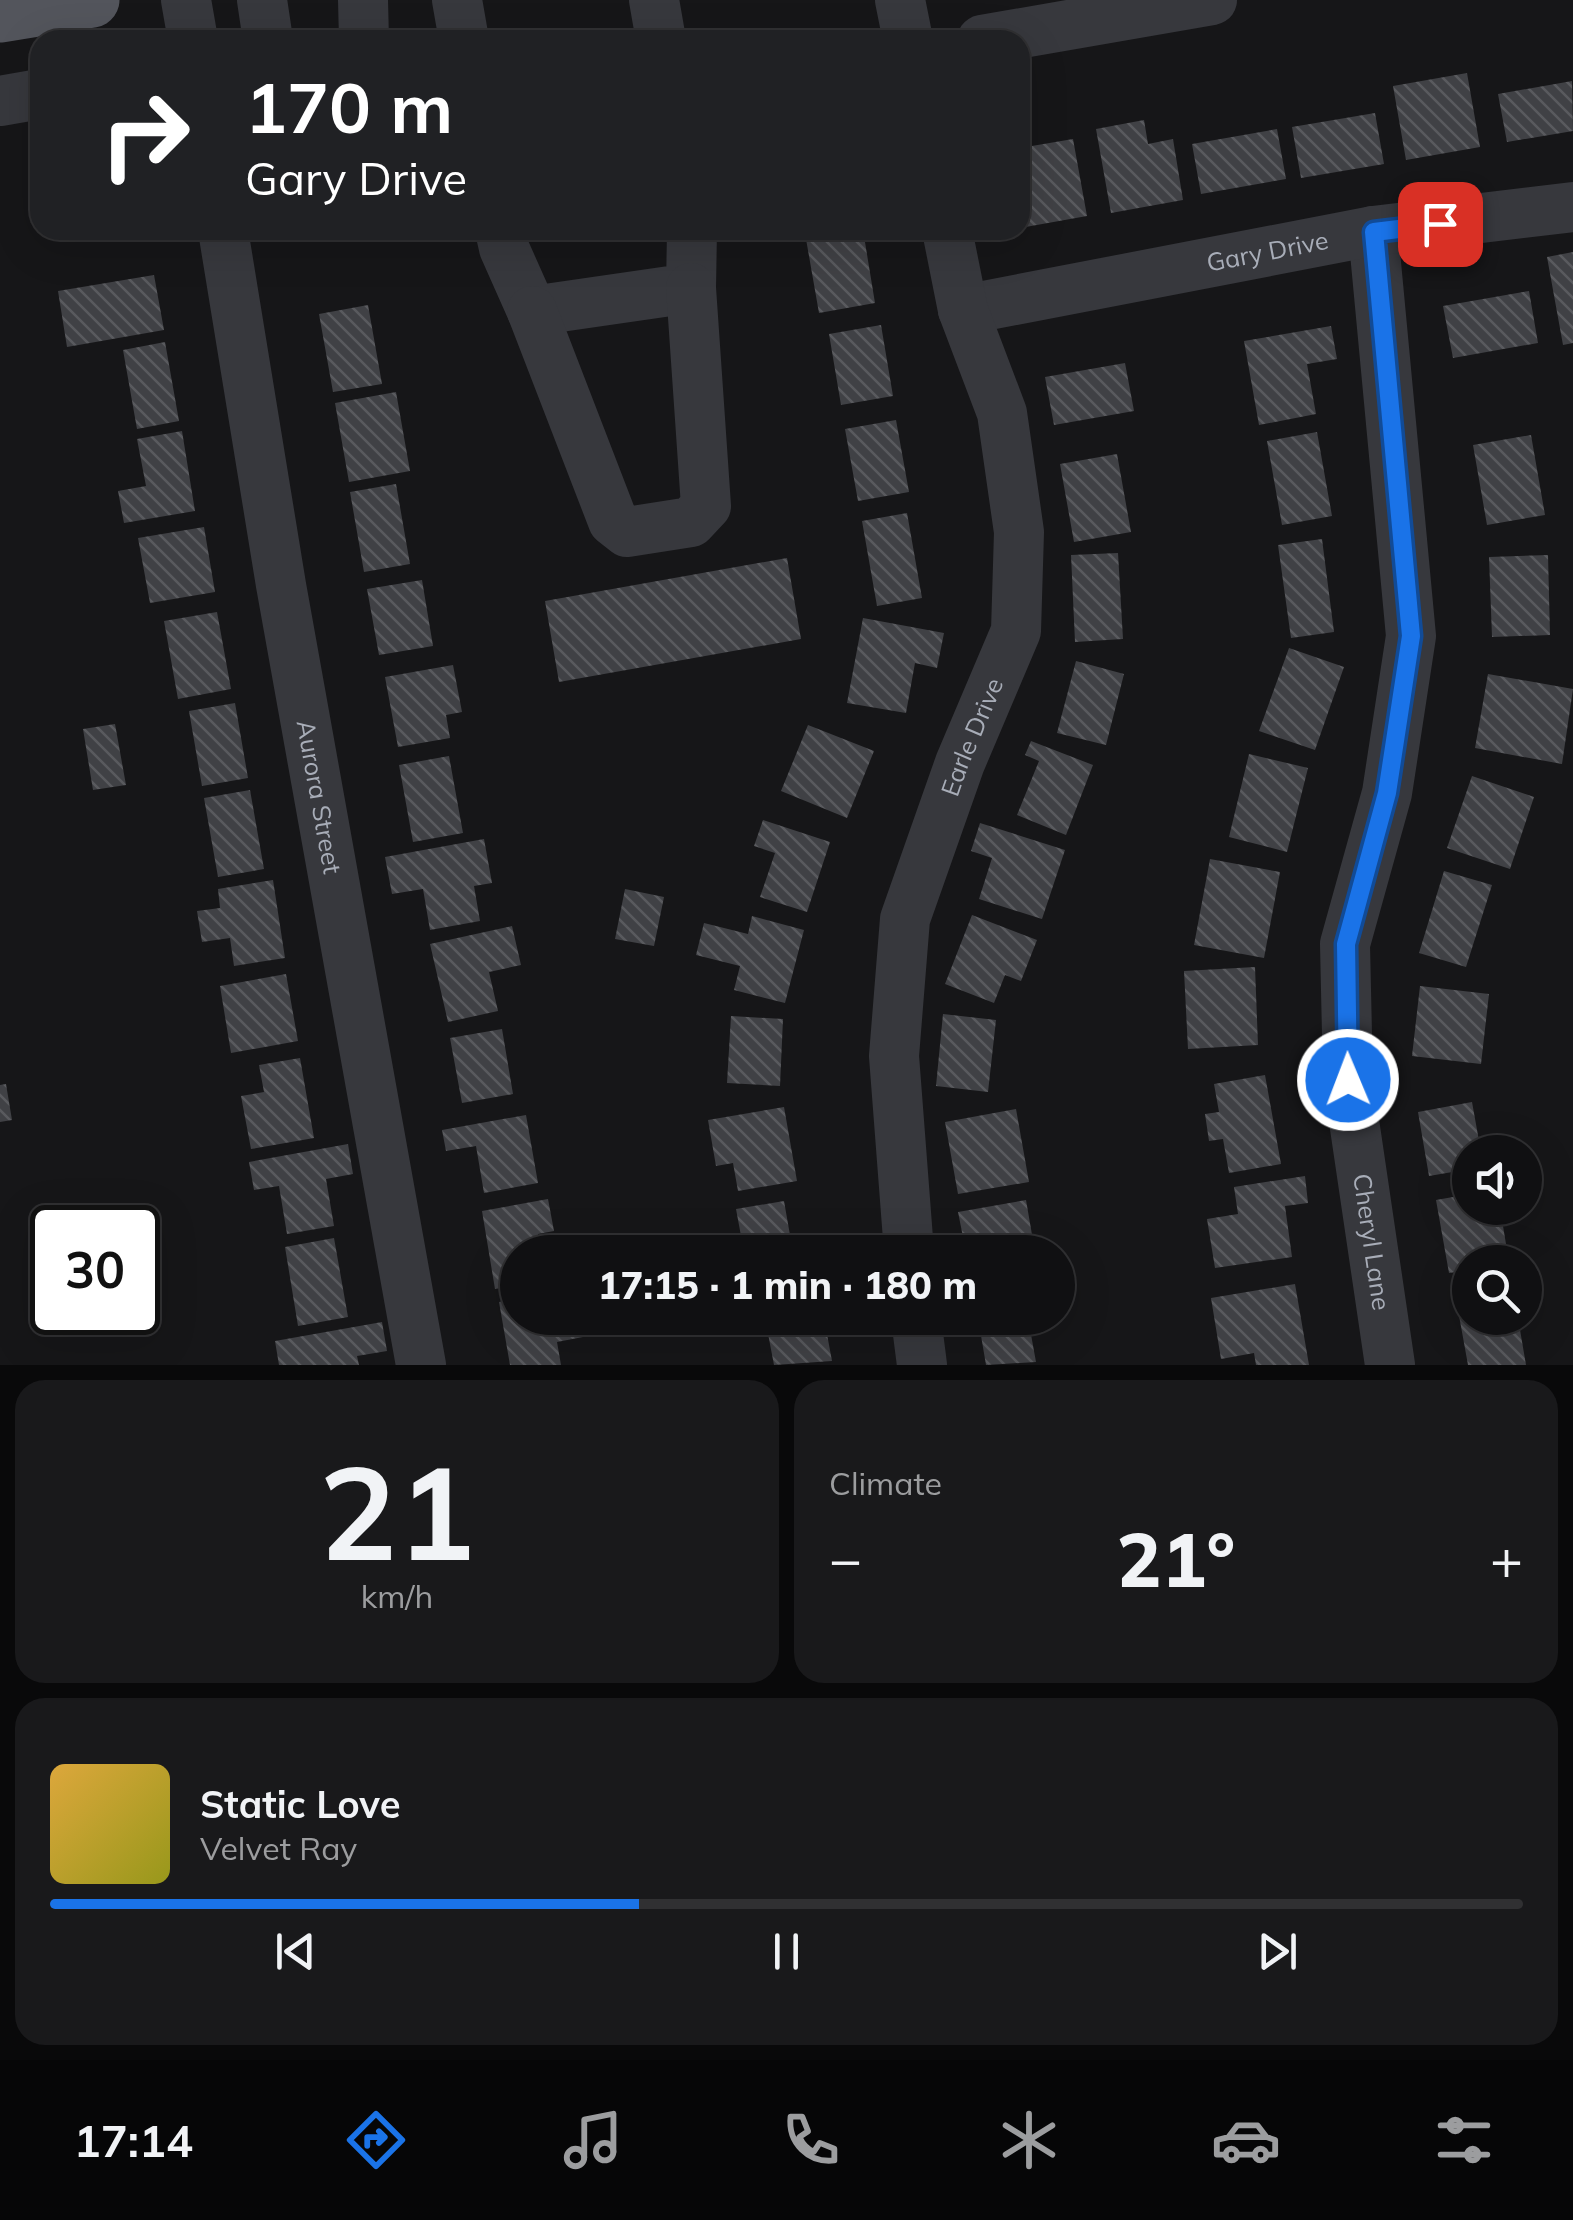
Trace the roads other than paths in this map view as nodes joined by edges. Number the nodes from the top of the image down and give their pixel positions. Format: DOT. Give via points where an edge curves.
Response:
graph roads {
  1 [pos="92,0"];
  2 [pos="186,0"];
  3 [pos="262,0"];
  4 [pos="363,0"];
  5 [pos="457,0"];
  6 [pos="654,0"];
  7 [pos="900,0"];
  8 [pos="1212,0"];
  9 [pos="1055,14"];
  10 [pos="28,21"];
  11 [pos="191,30"];
  12 [pos="266,30"];
  13 [pos="364,30"];
  14 [pos="462,30"];
  15 [pos="659,30"];
  16 [pos="906,30"];
  17 [pos="1010,30"];
  18 [pos="30,96"];
  19 [pos="0,101"];
  20 [pos="1573,207"];
  21 [pos="1374,232"];
  22 [pos="225,240"];
  23 [pos="504,240"];
  24 [pos="692,240"];
  25 [pos="949,240"];
  26 [pos="692,288"];
  27 [pos="963,310"];
  28 [pos="532,311"];
  29 [pos="907,1235"];
  30 [pos="918,1335"];
  31 [pos="422,1365"];
  32 [pos="922,1365"];
  33 [pos="1390,1365"];
  1 -- 10 [label="main road"];
  2 -- 11 [label="street"];
  3 -- 12 [label="street"];
  4 -- 13 [label="street"];
  5 -- 14 [label="street"];
  6 -- 15 [label="street"];
  7 -- 16 [label="street"];
  8 -- 9 [label="street"];
  9 -- 17 [label="street"];
  18 -- 19 [label="street"];
  20 -- 21 [label="street, Gary Drive"];
  21 -- 27 [label="street, Gary Drive"];
  21 -- 33 [label="street, Cheryl Lane" via="1411,636 1387,793 1346,964 1348,1080"];
  22 -- 31 [label="street, Aurora Street"];
  23 -- 28 [label="street"];
  24 -- 26 [label="street"];
  25 -- 27 [label="street, Earle Drive"];
  26 -- 28 [label="street"];
  26 -- 28 [label="street" via="706,506 690,522 627,532 612,521"];
  27 -- 29 [label="street, Earle Drive" via="1002,413 1019,532 1016,631 905,919 894,1056"];
  30 -- 32 [label="street"];
}
